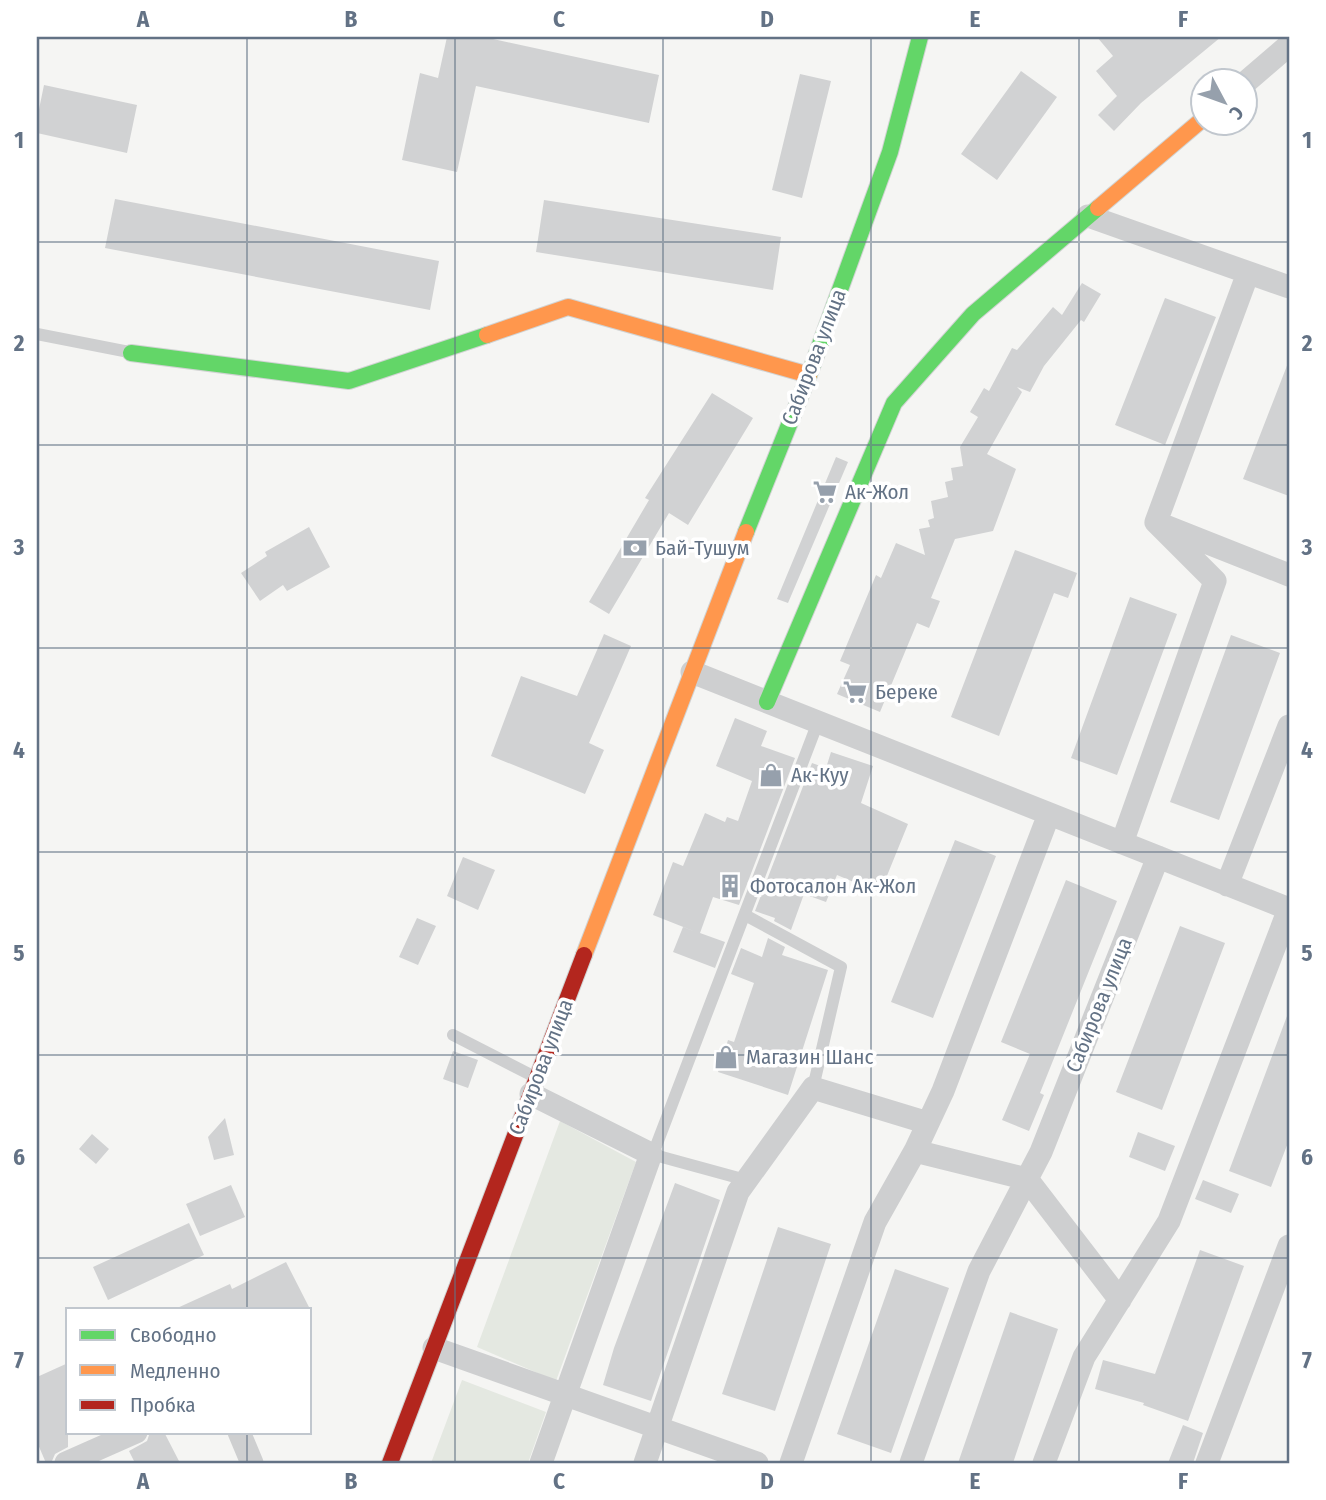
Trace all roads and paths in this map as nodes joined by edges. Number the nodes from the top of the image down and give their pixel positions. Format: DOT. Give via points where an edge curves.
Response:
graph roads {
  1 [pos="920,37"];
  2 [pos="1289,45"];
  3 [pos="1260,69"];
  4 [pos="1190,129"];
  5 [pos="1088,216"];
  6 [pos="1248,272"];
  7 [pos="1289,287"];
  8 [pos="37,334"];
  9 [pos="131,353"];
  10 [pos="809,375"];
  11 [pos="1156,522"];
  12 [pos="1289,575"];
  13 [pos="692,671"];
  14 [pos="767,702"];
  15 [pos="818,722"];
  16 [pos="1289,726"];
  17 [pos="1049,814"];
  18 [pos="1122,843"];
  19 [pos="1158,857"];
  20 [pos="1227,885"];
  21 [pos="1289,909"];
  22 [pos="745,915"];
  23 [pos="453,1035"];
  24 [pos="534,1086"];
  25 [pos="813,1088"];
  26 [pos="928,1123"];
  27 [pos="915,1151"];
  28 [pos="652,1154"];
  29 [pos="1027,1179"];
  30 [pos="746,1181"];
  31 [pos="1289,1246"];
  32 [pos="1120,1300"];
  33 [pos="434,1348"];
  34 [pos="565,1395"];
  35 [pos="657,1428"];
  36 [pos="131,1434"];
  37 [pos="240,1434"];
  38 [pos="66,1463"];
  39 [pos="252,1463"];
  40 [pos="390,1463"];
  41 [pos="541,1463"];
  42 [pos="645,1463"];
  43 [pos="757,1463"];
  44 [pos="791,1463"];
  45 [pos="911,1463"];
  46 [pos="1044,1463"];
  47 [pos="1207,1463"];
  1 -- 10 [label="main road, Сабирова улица" via="890,152"];
  2 -- 3 [label="street"];
  4 -- 5 [label="main road"];
  5 -- 6 [label="street"];
  5 -- 14 [label="main road" via="973,314 894,403"];
  6 -- 7 [label="street"];
  6 -- 11 [label="street"];
  8 -- 9 [label="lane"];
  9 -- 10 [label="main road" via="349,381 568,307"];
  10 -- 13 [label="main road, Сабирова улица"];
  11 -- 12 [label="street"];
  11 -- 18 [label="street" via="1215,580"];
  13 -- 14 [label="street"];
  13 -- 24 [label="main road, Сабирова улица"];
  14 -- 15 [label="street"];
  15 -- 17 [label="street"];
  15 -- 22 [label="lane"];
  16 -- 20 [label="street"];
  17 -- 18 [label="street"];
  17 -- 26 [label="street"];
  18 -- 19 [label="street"];
  19 -- 20 [label="street"];
  19 -- 29 [label="street, Сабирова улица"];
  20 -- 21 [label="street"];
  21 -- 32 [label="street" via="1169,1222"];
  22 -- 25 [label="lane" via="841,967"];
  22 -- 28 [label="lane"];
  23 -- 24 [label="lane"];
  24 -- 28 [label="street"];
  24 -- 33 [label="main road, Сабирова улица"];
  25 -- 26 [label="street"];
  25 -- 30 [label="street"];
  26 -- 27 [label="street"];
  27 -- 29 [label="street"];
  27 -- 44 [label="street" via="875,1222"];
  28 -- 30 [label="lane"];
  28 -- 34 [label="street"];
  29 -- 32 [label="street"];
  29 -- 45 [label="street, Сабирова улица" via="979,1271"];
  30 -- 35 [label="street" via="738,1192"];
  31 -- 47 [label="street"];
  32 -- 46 [label="street" via="1084,1357"];
  33 -- 34 [label="street"];
  33 -- 40 [label="main road, Сабирова улица"];
  34 -- 35 [label="street"];
  34 -- 41 [label="street"];
  35 -- 42 [label="street"];
  35 -- 43 [label="street"];
  36 -- 38 [label="street"];
  37 -- 39 [label="street"];
}
